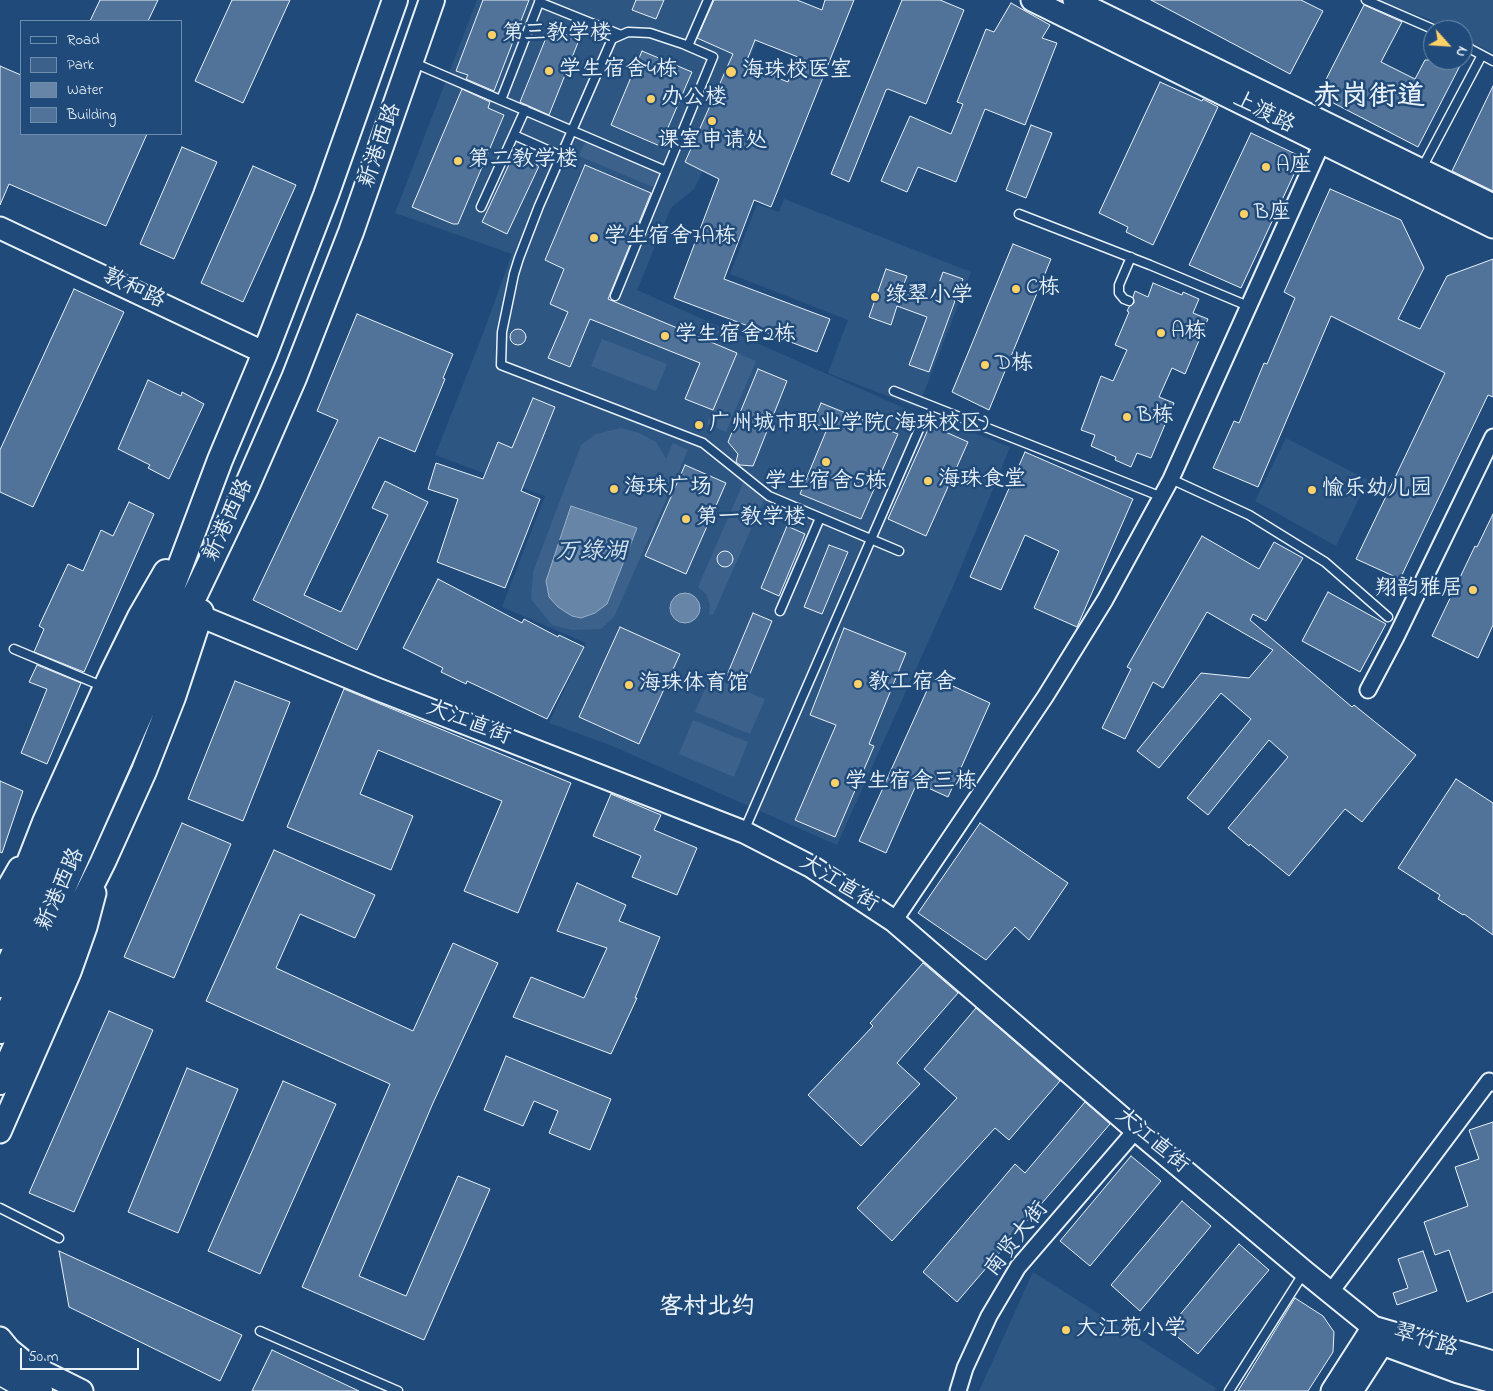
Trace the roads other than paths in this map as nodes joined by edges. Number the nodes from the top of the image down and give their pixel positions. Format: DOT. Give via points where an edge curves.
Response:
graph roads {
  1 [pos="395,0"];
  2 [pos="432,0"];
  3 [pos="708,0"];
  4 [pos="1032,0"];
  5 [pos="1074,0"];
  6 [pos="1366,0"];
  7 [pos="539,1"];
  8 [pos="1423,25"];
  9 [pos="621,35"];
  10 [pos="688,46"];
  11 [pos="1473,50"];
  12 [pos="1482,55"];
  13 [pos="1493,61"];
  14 [pos="411,62"];
  15 [pos="501,100"];
  16 [pos="525,110"];
  17 [pos="572,131"];
  18 [pos="514,135"];
  19 [pos="1322,143"];
  20 [pos="561,156"];
  21 [pos="1421,170"];
  22 [pos="666,171"];
  23 [pos="1493,204"];
  24 [pos="481,207"];
  25 [pos="1019,214"];
  26 [pos="1493,227"];
  27 [pos="0,228"];
  28 [pos="1131,257"];
  29 [pos="615,296"];
  30 [pos="1129,301"];
  31 [pos="1248,306"];
  32 [pos="265,353"];
  33 [pos="894,391"];
  34 [pos="920,427"];
  35 [pos="1493,437"];
  36 [pos="1171,479"];
  37 [pos="1162,496"];
  38 [pos="820,518"];
  39 [pos="194,529"];
  40 [pos="872,540"];
  41 [pos="219,545"];
  42 [pos="899,551"];
  43 [pos="780,611"];
  44 [pos="200,616"];
  45 [pos="1388,617"];
  46 [pos="14,649"];
  47 [pos="106,688"];
  48 [pos="1368,690"];
  49 [pos="45,822"];
  50 [pos="744,832"];
  51 [pos="103,862"];
  52 [pos="47,900"];
  53 [pos="0,901"];
  54 [pos="894,921"];
  55 [pos="0,937"];
  56 [pos="0,985"];
  57 [pos="0,1031"];
  58 [pos="0,1082"];
  59 [pos="1493,1084"];
  60 [pos="1136,1130"];
  61 [pos="0,1132"];
  62 [pos="0,1208"];
  63 [pos="60,1238"];
  64 [pos="1304,1272"];
  65 [pos="1330,1293"];
  66 [pos="260,1331"];
  67 [pos="1382,1334"];
  68 [pos="0,1338"];
  69 [pos="1493,1362"];
  70 [pos="0,1368"];
  71 [pos="1493,1382"];
  72 [pos="38,1391"];
  73 [pos="82,1391"];
  74 [pos="398,1391"];
  75 [pos="958,1391"];
  76 [pos="1229,1391"];
  77 [pos="1332,1391"];
  78 [pos="1352,1391"];
  1 -- 32 [label="main road, 新港西路" via="341,156"];
  2 -- 14 [label="main road, 新港西路"];
  3 -- 10 [label="lane"];
  4 -- 19 [label="street, 上渡路"];
  5 -- 21 [label="street, 上渡路"];
  6 -- 8 [label="lane"];
  7 -- 9 [label="lane"];
  7 -- 15 [label="lane"];
  9 -- 10 [label="lane" via="628,32 650,33"];
  9 -- 17 [label="lane" via="612,40"];
  10 -- 22 [label="lane" via="713,57"];
  11 -- 12 [label="lane"];
  12 -- 13 [label="lane"];
  12 -- 21 [label="lane"];
  14 -- 15 [label="lane"];
  14 -- 41 [label="main road, 新港西路" via="310,339"];
  15 -- 16 [label="lane"];
  16 -- 17 [label="lane"];
  16 -- 18 [label="lane"];
  17 -- 20 [label="lane"];
  17 -- 22 [label="lane"];
  18 -- 20 [label="lane"];
  18 -- 24 [label="lane"];
  19 -- 26 [label="street, 上渡路"];
  19 -- 31 [label="street"];
  20 -- 38 [label="lane" via="514,274 502,332 501,365 703,443 769,496"];
  21 -- 23 [label="street, 上渡路"];
  22 -- 29 [label="lane"];
  25 -- 28 [label="lane"];
  27 -- 32 [label="street, 敦和路"];
  28 -- 30 [label="lane" via="1119,285 1119,293"];
  28 -- 31 [label="lane"];
  31 -- 36 [label="street"];
  32 -- 39 [label="main road, 新港西路"];
  33 -- 37 [label="lane"];
  34 -- 40 [label="lane"];
  35 -- 48 [label="street"];
  36 -- 37 [label="street"];
  36 -- 45 [label="lane" via="1249,515 1324,562"];
  37 -- 54 [label="street" via="1105,600 1045,697"];
  38 -- 40 [label="lane"];
  38 -- 43 [label="lane"];
  39 -- 47 [label="main road" via="148,602"];
  39 -- 52 [label="main road, 新港西路"];
  40 -- 42 [label="lane"];
  40 -- 50 [label="lane"];
  41 -- 44 [label="main road"];
  41 -- 52 [label="main road, 新港西路"];
  44 -- 50 [label="street, 大江直街"];
  44 -- 51 [label="main road" via="144,771"];
  46 -- 47 [label="lane"];
  47 -- 49 [label="main road"];
  49 -- 53 [label="street"];
  49 -- 55 [label="main road"];
  50 -- 54 [label="street, 大江直街" via="812,867"];
  51 -- 58 [label="main road" via="74,918"];
  51 -- 61 [label="street" via="70,972"];
  52 -- 56 [label="main road, 新港西路"];
  52 -- 57 [label="main road, 新港西路"];
  54 -- 60 [label="street, 大江直街"];
  59 -- 65 [label="street" via="1489,1082"];
  60 -- 64 [label="street, 大江直街"];
  60 -- 75 [label="street, 南贤大街" via="1018,1266 989,1316"];
  62 -- 63 [label="lane"];
  64 -- 65 [label="street, 大江直街"];
  64 -- 76 [label="lane"];
  65 -- 67 [label="street, 大江直街"];
  66 -- 74 [label="lane"];
  67 -- 69 [label="street, 翠竹路"];
  67 -- 71 [label="street, 翠竹路" via="1458,1372"];
  67 -- 77 [label="street"];
  67 -- 78 [label="street"];
  68 -- 73 [label="street" via="26,1363"];
  70 -- 72 [label="highway"];
}
